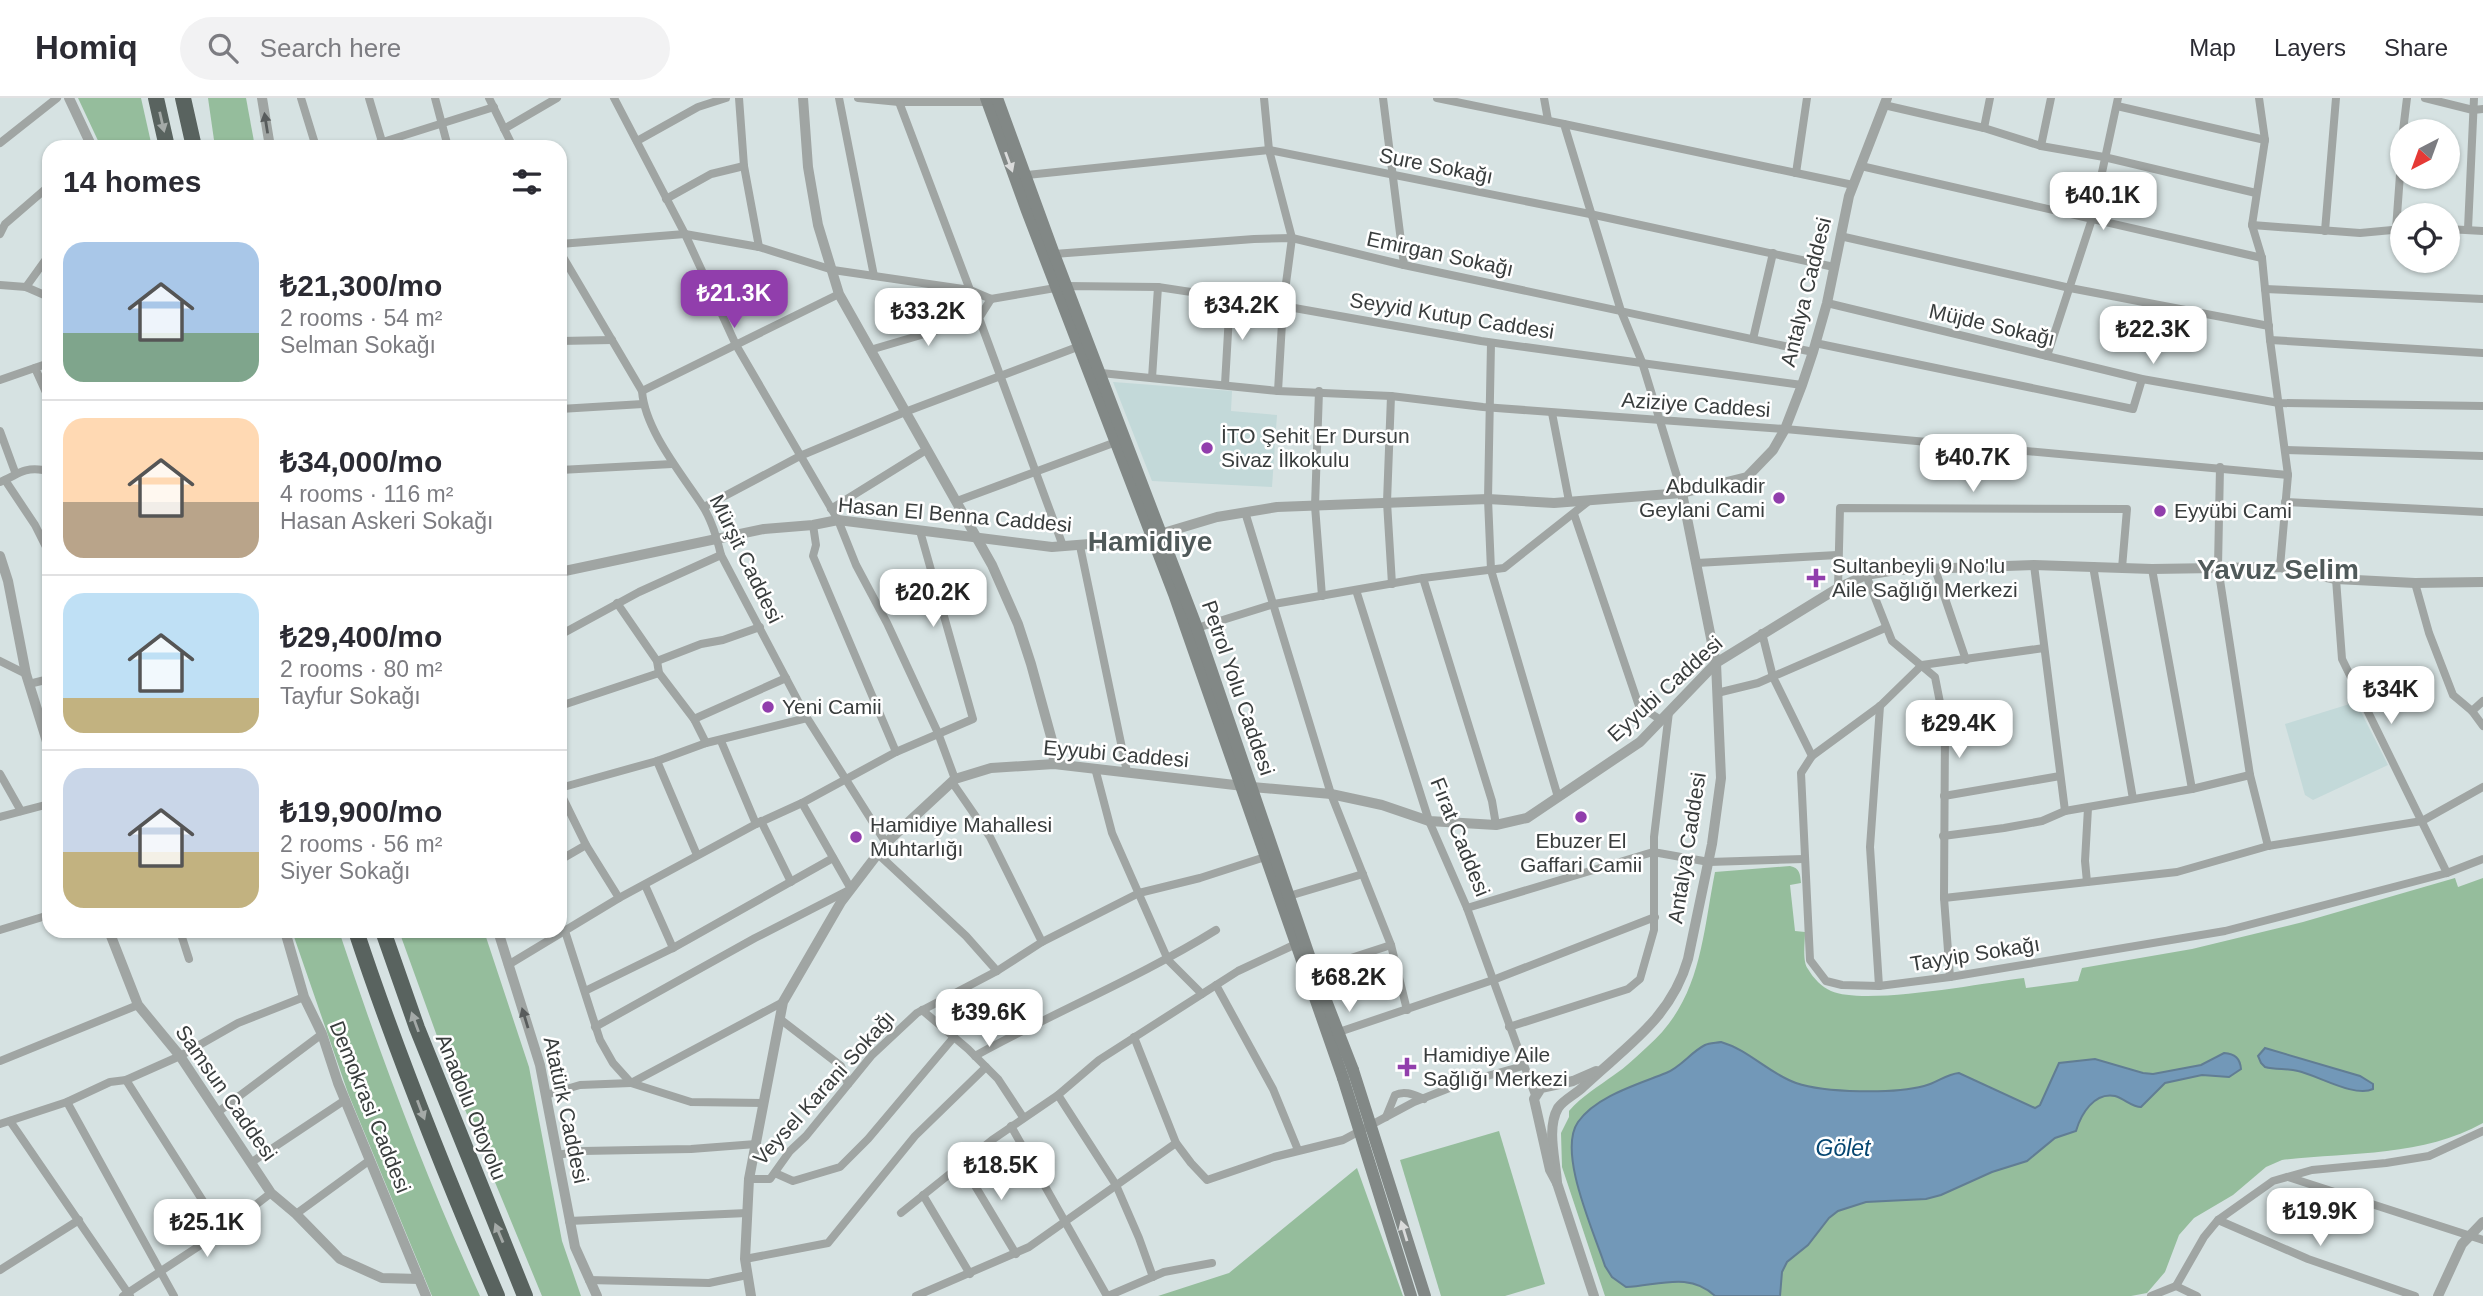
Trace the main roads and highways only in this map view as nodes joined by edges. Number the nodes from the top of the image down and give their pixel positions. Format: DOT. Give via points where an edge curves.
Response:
graph roads {
  1 [pos="156,98"];
  2 [pos="183,98"];
  3 [pos="993,100"];
  4 [pos="165,140"];
  5 [pos="192,140"];
  6 [pos="1062,287"];
  7 [pos="1157,535"];
  8 [pos="1247,786"];
  9 [pos="358,938"];
  10 [pos="385,938"];
  11 [pos="1348,1074"];
  12 [pos="496,1296"];
  13 [pos="525,1296"];
  14 [pos="1411,1296"];
  15 [pos="1425,1296"];
  1 -- 4 [label="highway, one-way"];
  2 -- 5 [label="highway"];
  3 -- 6 [label="main road, Petrol Yolu Caddesi, one-way"];
  3 -- 6 [label="main road, Petrol Yolu Caddesi" via="1027,175"];
  6 -- 7 [label="main road, Petrol Yolu Caddesi" via="1101,373"];
  6 -- 7 [label="main road, Petrol Yolu Caddesi" via="1116,442"];
  7 -- 8 [label="main road, Petrol Yolu Caddesi"];
  7 -- 8 [label="main road, Petrol Yolu Caddesi" via="1197,628"];
  8 -- 11 [label="main road, Petrol Yolu Caddesi" via="1265,857"];
  8 -- 11 [label="main road, Petrol Yolu Caddesi" via="1339,1032"];
  9 -- 12 [label="highway, one-way"];
  13 -- 10 [label="highway, Anadolu Otoyolu, one-way"];
  11 -- 14 [label="main road, Petrol Yolu Caddesi, bridge"];
  15 -- 11 [label="main road, Petrol Yolu Caddesi, one-way, bridge"];
}
